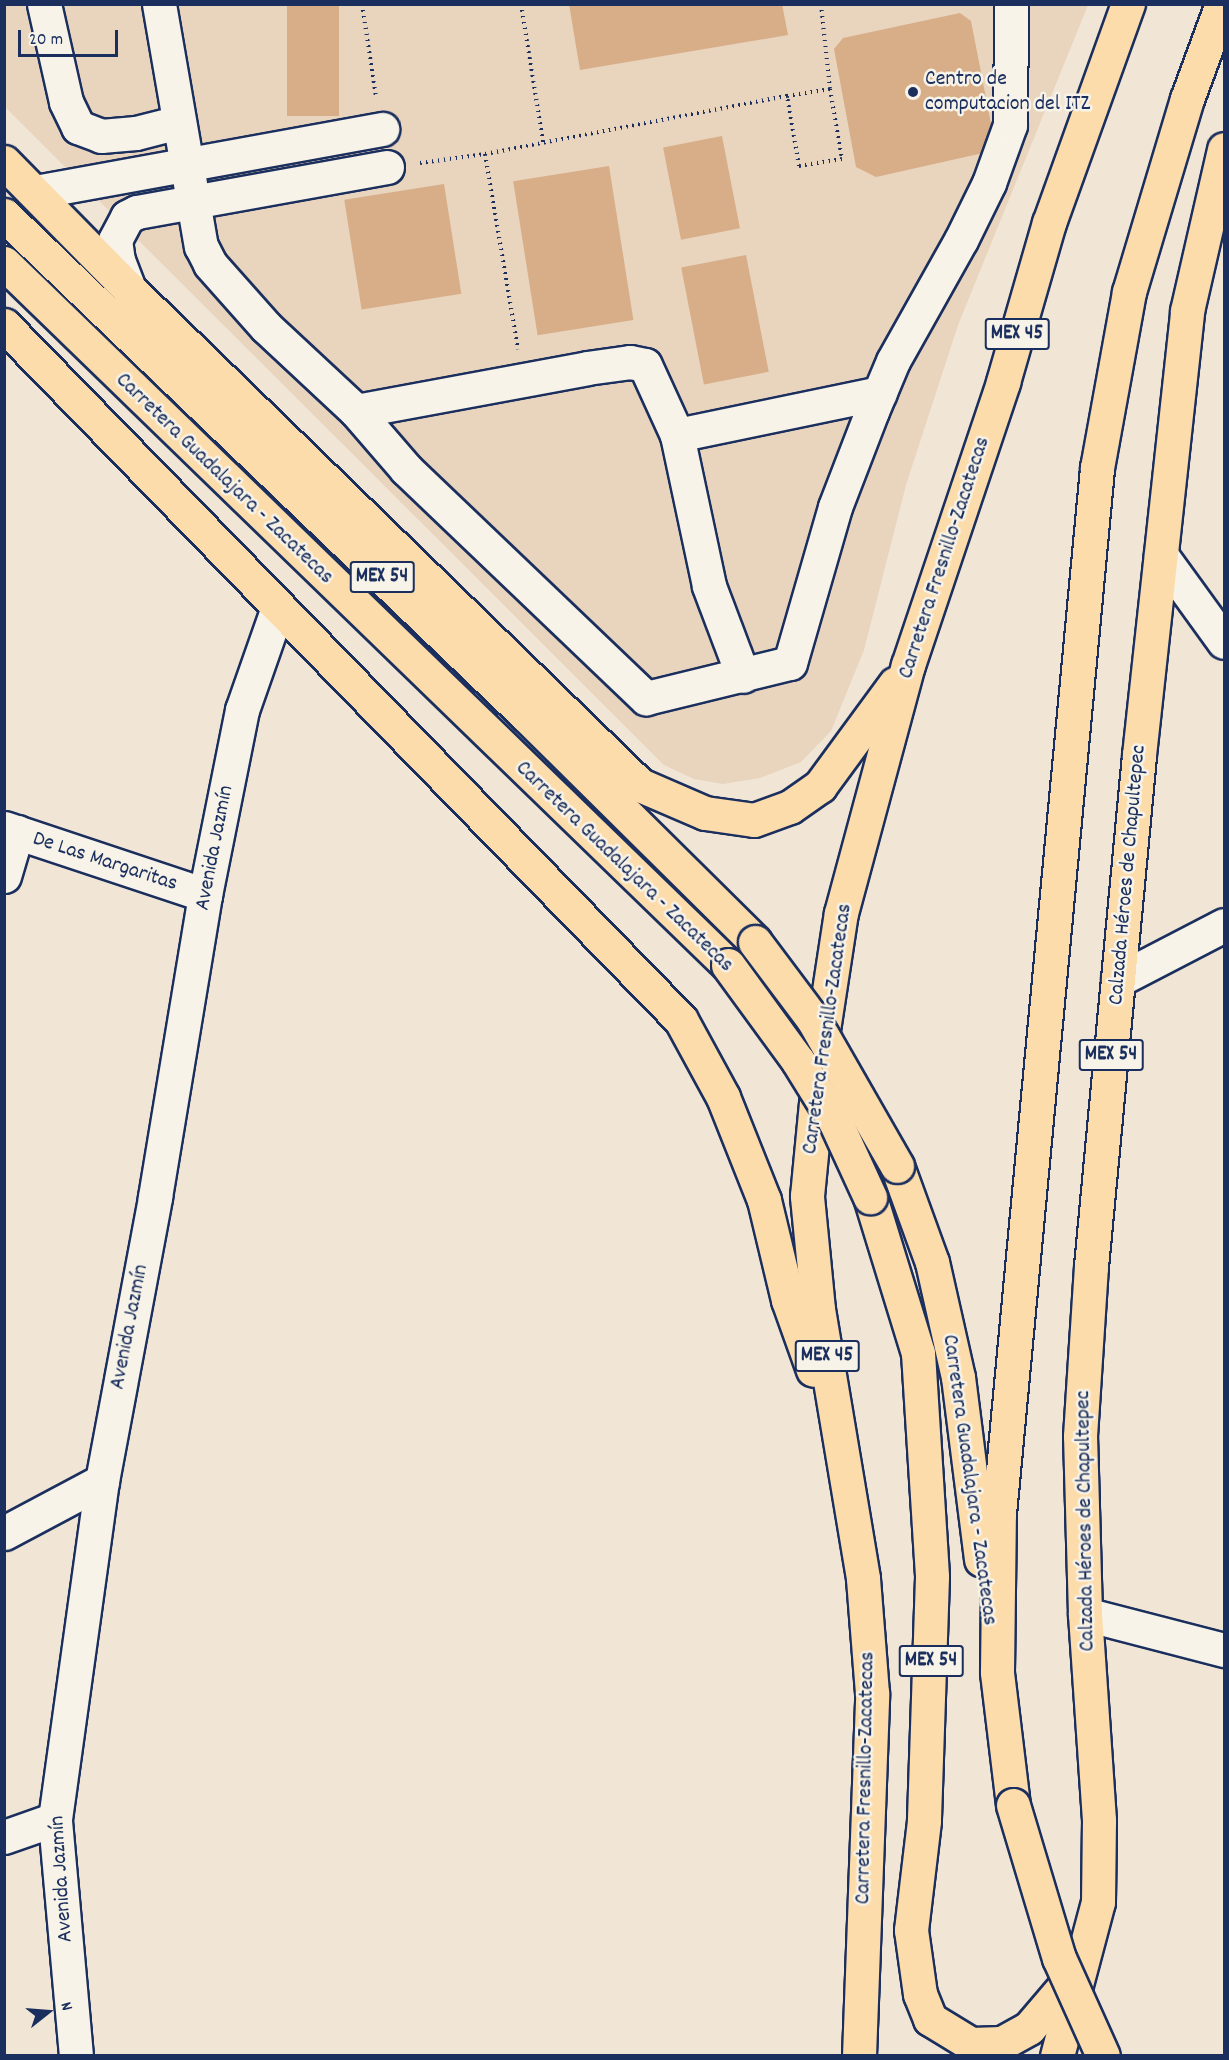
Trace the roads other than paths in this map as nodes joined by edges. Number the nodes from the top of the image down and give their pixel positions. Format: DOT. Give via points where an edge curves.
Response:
graph roads {
  1 [pos="44,4"];
  2 [pos="159,4"];
  3 [pos="1011,4"];
  4 [pos="1128,4"];
  5 [pos="1222,4"];
  6 [pos="179,122"];
  7 [pos="382,129"];
  8 [pos="1224,149"];
  9 [pos="4,162"];
  10 [pos="186,163"];
  11 [pos="387,167"];
  12 [pos="35,192"];
  13 [pos="193,202"];
  14 [pos="4,215"];
  15 [pos="4,263"];
  16 [pos="129,288"];
  17 [pos="4,325"];
  18 [pos="880,393"];
  19 [pos="356,411"];
  20 [pos="677,435"];
  21 [pos="1161,555"];
  22 [pos="278,607"];
  23 [pos="1224,642"];
  24 [pos="908,665"];
  25 [pos="743,676"];
  26 [pos="11,830"];
  27 [pos="4,876"];
  28 [pos="205,895"];
  29 [pos="1224,925"];
  30 [pos="1118,980"];
  31 [pos="839,1446"];
  32 [pos="102,1481"];
  33 [pos="4,1533"];
  34 [pos="1085,1614"];
  35 [pos="1223,1644"];
  36 [pos="997,1672"];
  37 [pos="55,1819"];
  38 [pos="4,1836"];
  39 [pos="1083,1965"];
  40 [pos="76,2055"];
  41 [pos="859,2055"];
  42 [pos="1057,2055"];
  43 [pos="1103,2055"];
  1 -- 6 [label="street" via="66,102 78,127 101,136 136,133"];
  2 -- 6 [label="street"];
  3 -- 18 [label="street" via="1010,125 966,231"];
  4 -- 24 [label="main road, Carretera Fresnillo-Zacatecas / MEX 45" via="1049,223 1003,382"];
  5 -- 36 [label="main road" via="1187,99 1129,292 1097,468 999,1513"];
  6 -- 10 [label="street"];
  7 -- 10 [label="street"];
  8 -- 21 [label="main road, Calzada Héroes de Chapultepec / MEX 54" via="1187,311"];
  9 -- 12 [label="main road"];
  10 -- 12 [label="street"];
  10 -- 13 [label="street"];
  11 -- 13 [label="street"];
  12 -- 16 [label="main road"];
  13 -- 16 [label="street" via="137,212 127,218 115,240"];
  13 -- 19 [label="street" via="201,246 210,264 266,327"];
  14 -- 36 [label="main road, Carretera Guadalajara - Zacatecas / MEX 54, bridge" via="526,715 755,942 814,1021 897,1166 932,1262 958,1377"];
  15 -- 39 [label="main road, Carretera Guadalajara - Zacatecas / MEX 54, bridge" via="728,965 798,1060 835,1121 870,1197 918,1353 932,1577 924,1821 911,1930 920,1994 930,2019 971,2044 1002,2043 1029,2028"];
  16 -- 24 [label="main road" via="640,785 715,815 754,820 790,807 820,786"];
  17 -- 22 [label="main road"];
  18 -- 20 [label="street"];
  18 -- 25 [label="street" via="835,507 790,663"];
  19 -- 20 [label="street" via="630,362 645,365"];
  19 -- 25 [label="street" via="406,469 646,698"];
  20 -- 25 [label="street" via="709,586"];
  21 -- 23 [label="street"];
  21 -- 30 [label="main road, Calzada Héroes de Chapultepec / MEX 54"];
  22 -- 28 [label="street, Avenida Jazmín" via="242,710"];
  22 -- 31 [label="main road" via="681,1020 723,1097 764,1200 788,1300"];
  24 -- 31 [label="main road, Carretera Fresnillo-Zacatecas / MEX 45" via="841,913 823,1030 807,1196 818,1309"];
  26 -- 27 [label="street"];
  26 -- 28 [label="street, De Las Margaritas"];
  28 -- 32 [label="street, Avenida Jazmín" via="155,1197"];
  29 -- 30 [label="street"];
  30 -- 34 [label="main road, Calzada Héroes de Chapultepec / MEX 54" via="1080,1436"];
  31 -- 41 [label="main road, Carretera Fresnillo-Zacatecas / MEX 45" via="864,1578 872,1693"];
  32 -- 33 [label="street"];
  32 -- 37 [label="street, Avenida Jazmín"];
  34 -- 35 [label="street"];
  34 -- 39 [label="main road, Calzada Héroes de Chapultepec / MEX 54" via="1099,1820 1098,1902"];
  36 -- 43 [label="main road, bridge" via="1013,1805 1059,1958"];
  37 -- 38 [label="street"];
  37 -- 40 [label="street, Avenida Jazmín"];
  39 -- 42 [label="main road, MEX 54"];
}
